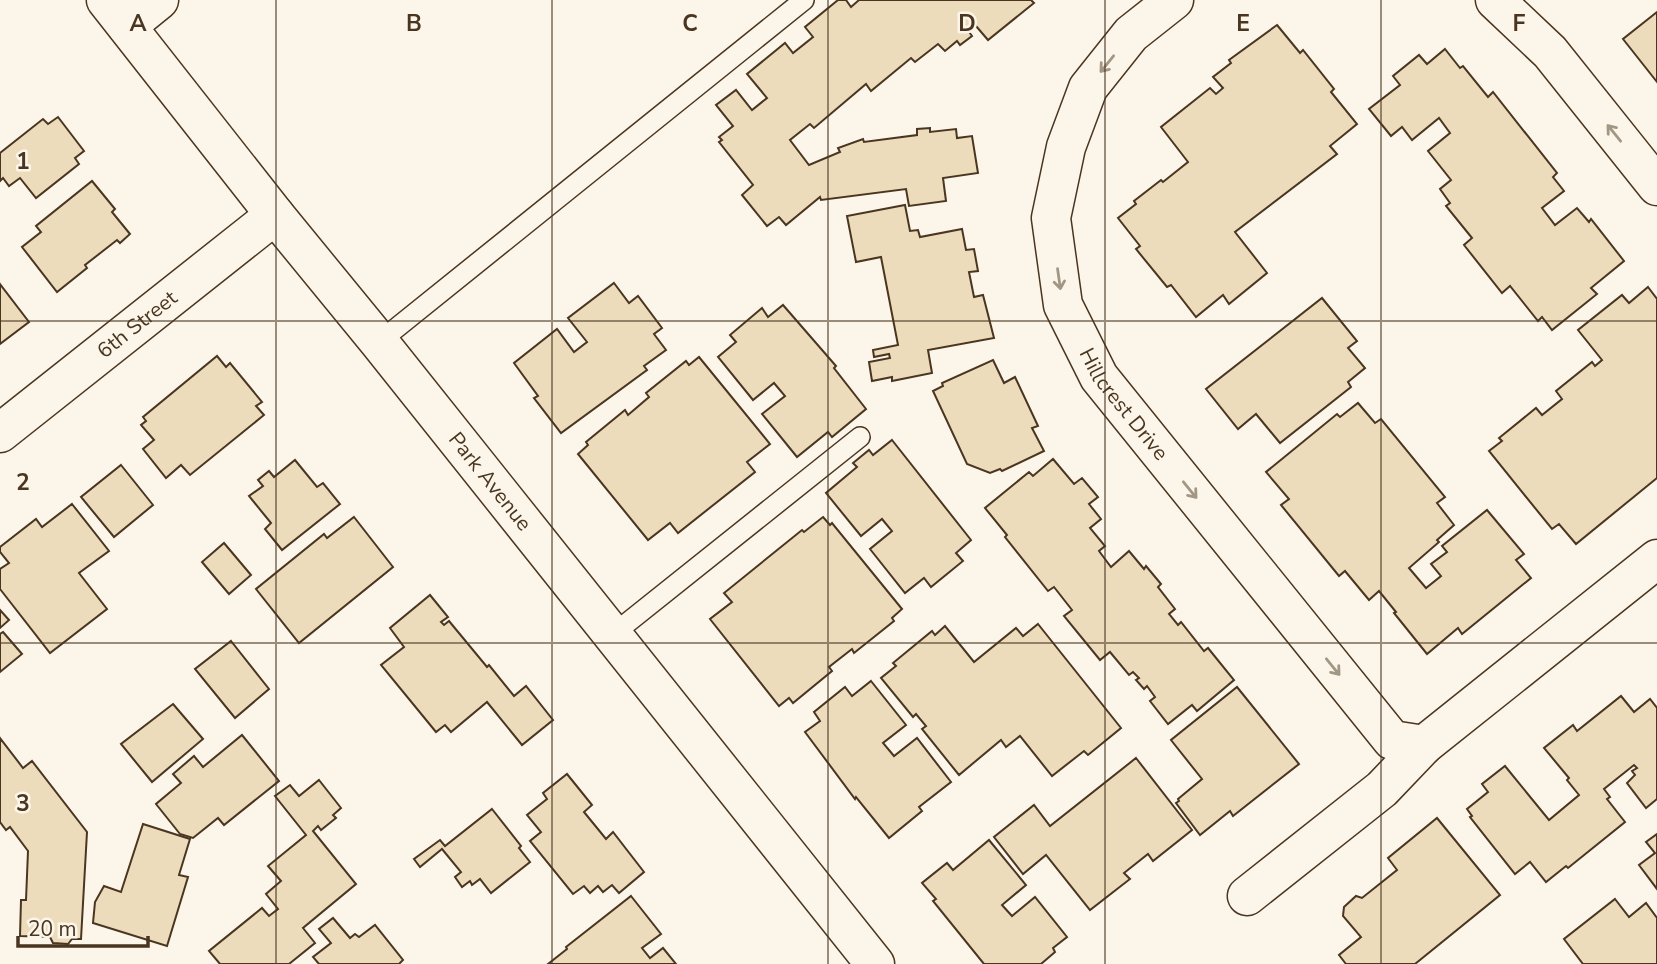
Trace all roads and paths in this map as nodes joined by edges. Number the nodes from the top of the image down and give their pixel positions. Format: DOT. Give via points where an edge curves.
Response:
graph roads {
  1 [pos="159,0"];
  2 [pos="804,0"];
  3 [pos="1174,0"];
  4 [pos="1495,0"];
  5 [pos="117,13"];
  6 [pos="1130,17"];
  7 [pos="1657,186"];
  8 [pos="275,215"];
  9 [pos="379,342"];
  10 [pos="0,433"];
  11 [pos="860,438"];
  12 [pos="1657,559"];
  13 [pos="612,635"];
  14 [pos="1424,746"];
  15 [pos="1247,895"];
  16 [pos="875,964"];
  1 -- 5 [label="street"];
  2 -- 9 [label="lane"];
  3 -- 6 [label="street, Hillcrest Drive"];
  7 -- 4 [label="street, one-way" via="1550,52"];
  5 -- 8 [label="street, Park Avenue"];
  6 -- 14 [label="street, Hillcrest Drive, one-way" via="1088,88 1066,147 1051,219 1063,305 1099,377 1392,740"];
  8 -- 9 [label="street, Park Avenue"];
  8 -- 10 [label="street, 6th Street"];
  9 -- 13 [label="street, Park Avenue"];
  11 -- 13 [label="lane"];
  12 -- 14 [label="street"];
  13 -- 16 [label="street, Park Avenue"];
  14 -- 15 [label="street" via="1382,789"];
}
